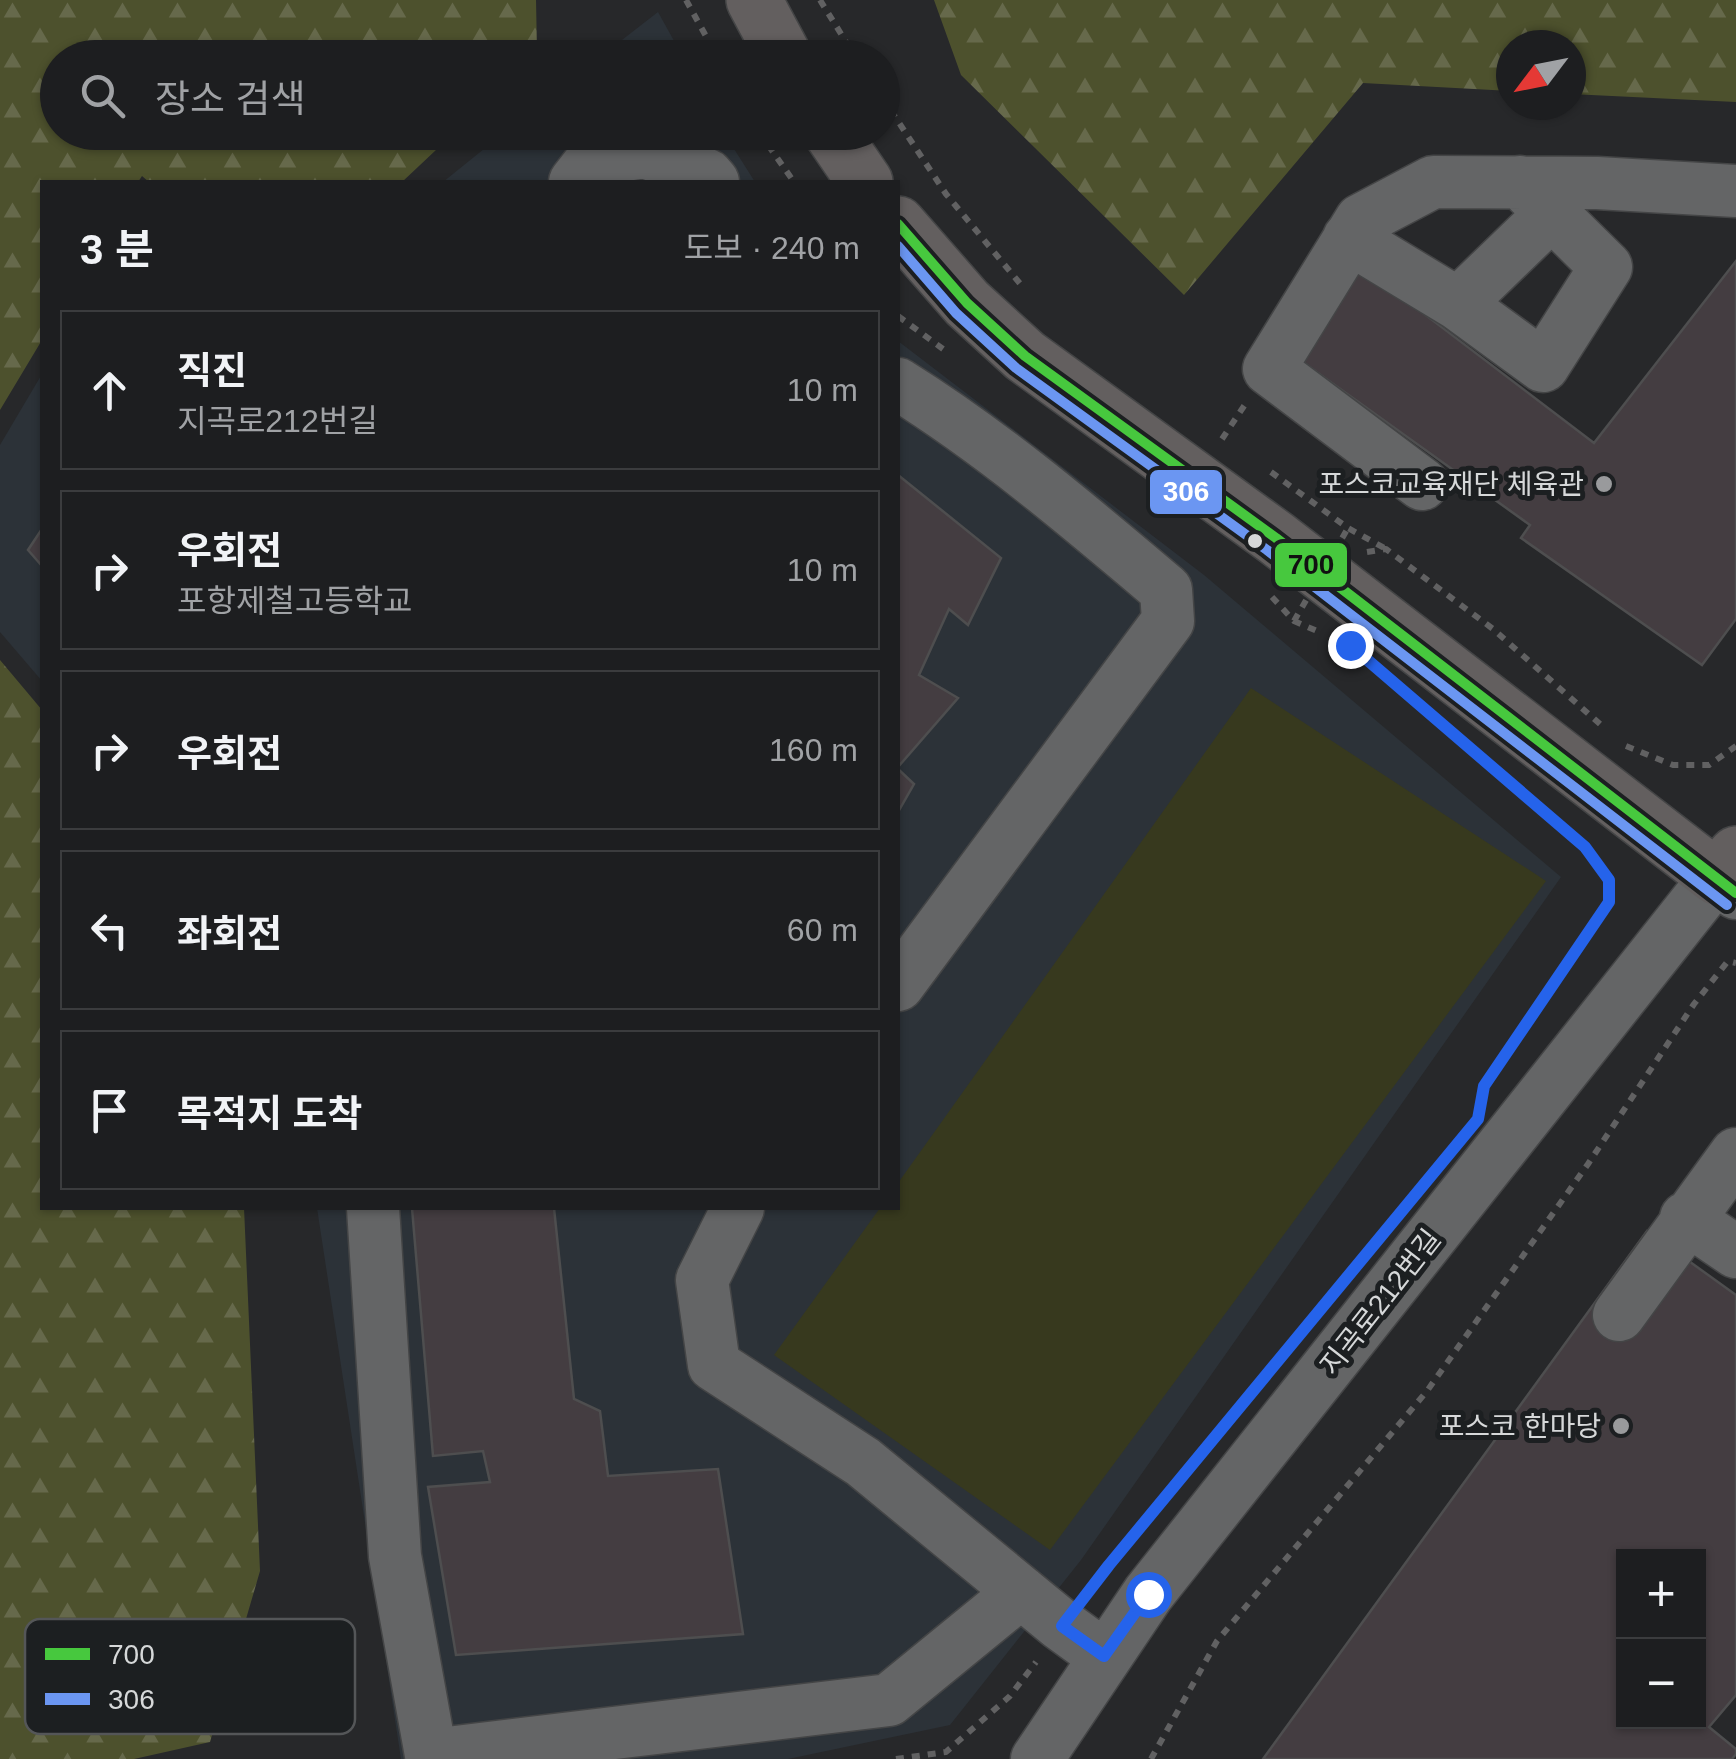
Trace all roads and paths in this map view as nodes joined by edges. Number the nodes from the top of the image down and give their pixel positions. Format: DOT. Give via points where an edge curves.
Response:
graph roads {
  1 [pos="686,0"];
  2 [pos="754,0"];
  3 [pos="820,0"];
  4 [pos="708,40"];
  5 [pos="775,40"];
  6 [pos="845,40"];
  7 [pos="900,124"];
  8 [pos="772,150"];
  9 [pos="843,150"];
  10 [pos="577,180"];
  11 [pos="711,180"];
  12 [pos="793,180"];
  13 [pos="864,180"];
  14 [pos="1736,192"];
  15 [pos="1536,198"];
  16 [pos="900,226"];
  17 [pos="1349,238"];
  18 [pos="1032,298"];
  19 [pos="1458,304"];
  20 [pos="900,385"];
  21 [pos="1422,484"];
  22 [pos="1322,526"];
  23 [pos="1348,528"];
  24 [pos="1337,534"];
  25 [pos="1386,548"];
  26 [pos="1270,589"];
  27 [pos="1302,612"];
  28 [pos="1294,621"];
  29 [pos="1318,622"];
  30 [pos="1334,634"];
  31 [pos="1608,732"];
  32 [pos="1622,744"];
  33 [pos="1736,746"];
  34 [pos="1496,770"];
  35 [pos="1729,875"];
  36 [pos="1736,963"];
  37 [pos="900,982"];
  38 [pos="1481,1102"];
  39 [pos="1736,1154"];
  40 [pos="372,1210"];
  41 [pos="737,1210"];
  42 [pos="1686,1218"];
  43 [pos="1736,1252"];
  44 [pos="1619,1315"];
  45 [pos="1109,1565"];
  46 [pos="1020,1592"];
  47 [pos="1062,1626"];
  48 [pos="1104,1656"];
  49 [pos="896,1759"];
  50 [pos="1037,1759"];
  51 [pos="1150,1759"];
  1 -- 4 [label="path"];
  2 -- 5 [label="main road"];
  3 -- 6 [label="path"];
  7 -- 18 [label="path" via="946,194"];
  8 -- 12 [label="path"];
  9 -- 13 [label="main road"];
  10 -- 11 [label="street" via="592,160 645,152"];
  14 -- 15 [label="street"];
  15 -- 17 [label="street" via="1432,182 1362,220"];
  15 -- 19 [label="street"];
  15 -- 19 [label="street" via="1606,266 1542,366"];
  16 -- 35 [label="main road" via="981,318 1025,356"];
  17 -- 19 [label="street"];
  17 -- 21 [label="street" via="1269,369"];
  20 -- 37 [label="street" via="1166,590 1168,620"];
  22 -- 23 [label="path" via="1316,502"];
  23 -- 25 [label="path"];
  23 -- 28 [label="path, bridge"];
  24 -- 25 [label="path" via="1368,552"];
  25 -- 31 [label="path" via="1493,630"];
  26 -- 27 [label="path"];
  29 -- 30 [label="path"];
  32 -- 33 [label="path" via="1673,765 1709,765"];
  34 -- 38 [label="path" via="1585,847 1609,880 1609,902 1484,1086"];
  35 -- 48 [label="street, 지곡로212번길"];
  36 -- 51 [label="path" via="1728,961 1694,1004 1426,1391 1217,1641"];
  39 -- 42 [label="street"];
  40 -- 46 [label="street" via="395,1556 431,1755 889,1700"];
  41 -- 46 [label="street" via="702,1280 714,1365 863,1462"];
  42 -- 43 [label="street"];
  42 -- 44 [label="street"];
  45 -- 47 [label="path"];
  46 -- 47 [label="street"];
  47 -- 48 [label="street"];
  47 -- 49 [label="path" via="1010,1696 946,1752"];
  48 -- 50 [label="street, 지곡로212번길"];
}
